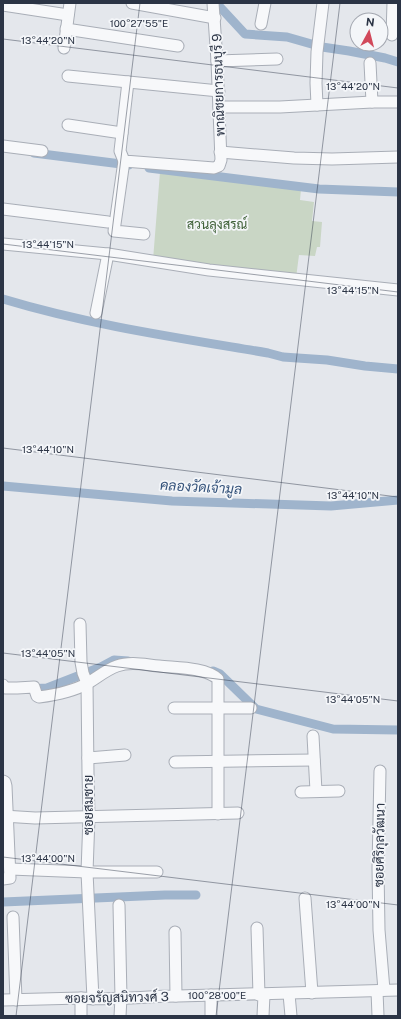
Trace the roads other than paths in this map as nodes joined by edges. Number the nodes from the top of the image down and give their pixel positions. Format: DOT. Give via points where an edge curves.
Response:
graph roads {
  1 [pos="70,3"];
  2 [pos="132,3"];
  3 [pos="213,3"];
  4 [pos="265,3"];
  5 [pos="324,3"];
  6 [pos="394,3"];
  7 [pos="3,5"];
  8 [pos="68,15"];
  9 [pos="215,18"];
  10 [pos="261,24"];
  11 [pos="66,29"];
  12 [pos="392,35"];
  13 [pos="178,46"];
  14 [pos="64,48"];
  15 [pos="277,59"];
  16 [pos="217,61"];
  17 [pos="370,63"];
  18 [pos="68,76"];
  19 [pos="128,82"];
  20 [pos="218,91"];
  21 [pos="372,102"];
  22 [pos="398,102"];
  23 [pos="317,105"];
  24 [pos="219,107"];
  25 [pos="68,125"];
  26 [pos="122,133"];
  27 [pos="3,146"];
  28 [pos="42,151"];
  29 [pos="220,152"];
  30 [pos="398,157"];
  31 [pos="124,165"];
  32 [pos="3,209"];
  33 [pos="108,222"];
  34 [pos="144,234"];
  35 [pos="3,244"];
  36 [pos="108,254"];
  37 [pos="398,290"];
  38 [pos="96,313"];
  39 [pos="80,624"];
  40 [pos="86,679"];
  41 [pos="3,685"];
  42 [pos="174,708"];
  43 [pos="251,708"];
  44 [pos="218,709"];
  45 [pos="313,736"];
  46 [pos="125,755"];
  47 [pos="88,758"];
  48 [pos="314,760"];
  49 [pos="218,761"];
  50 [pos="175,762"];
  51 [pos="380,771"];
  52 [pos="3,781"];
  53 [pos="339,791"];
  54 [pos="301,792"];
  55 [pos="316,792"];
  56 [pos="238,813"];
  57 [pos="218,814"];
  58 [pos="5,816"];
  59 [pos="90,817"];
  60 [pos="10,869"];
  61 [pos="87,872"];
  62 [pos="157,872"];
  63 [pos="3,879"];
  64 [pos="305,898"];
  65 [pos="120,905"];
  66 [pos="13,917"];
  67 [pos="257,928"];
  68 [pos="175,932"];
  69 [pos="380,990"];
  70 [pos="398,990"];
  71 [pos="312,993"];
  72 [pos="290,994"];
  73 [pos="211,995"];
  74 [pos="262,995"];
  75 [pos="176,996"];
  76 [pos="81,998"];
  77 [pos="121,998"];
  78 [pos="92,999"];
  79 [pos="3,1000"];
  80 [pos="16,1000"];
  81 [pos="81,1016"];
  82 [pos="120,1016"];
  83 [pos="211,1016"];
  84 [pos="263,1016"];
  85 [pos="291,1016"];
  86 [pos="378,1016"];
  1 -- 8 [label="street"];
  2 -- 9 [label="street"];
  3 -- 9 [label="street, พาณิชยการธนบุรี 9"];
  4 -- 10 [label="street"];
  5 -- 23 [label="street" via="317,52"];
  6 -- 12 [label="street"];
  7 -- 8 [label="street"];
  8 -- 11 [label="street"];
  9 -- 16 [label="street, พาณิชยการธนบุรี 9"];
  11 -- 13 [label="street"];
  11 -- 14 [label="street"];
  15 -- 16 [label="street"];
  16 -- 20 [label="street, พาณิชยการธนบุรี 9"];
  17 -- 21 [label="street"];
  18 -- 19 [label="street"];
  19 -- 20 [label="street"];
  19 -- 26 [label="street"];
  20 -- 24 [label="street, พาณิชยการธนบุรี 9"];
  21 -- 22 [label="street"];
  21 -- 23 [label="street"];
  23 -- 24 [label="street"];
  24 -- 29 [label="street, พาณิชยการธนบุรี 9"];
  25 -- 26 [label="street"];
  26 -- 31 [label="street" via="120,151"];
  27 -- 28 [label="street"];
  29 -- 30 [label="street" via="294,158"];
  29 -- 31 [label="street, พาณิชยการธนบุรี 9" via="219,166 214,168"];
  31 -- 34 [label="street" via="114,231"];
  32 -- 33 [label="street"];
  35 -- 36 [label="street"];
  36 -- 37 [label="street" via="209,270"];
  36 -- 38 [label="street"];
  39 -- 40 [label="street, ซอยสมชาย" via="81,662"];
  40 -- 41 [label="street" via="74,689 39,697 34,687 5,688"];
  40 -- 44 [label="street" via="130,663 186,668 213,675 218,679"];
  40 -- 47 [label="street, ซอยสมชาย"];
  42 -- 44 [label="street"];
  43 -- 44 [label="street"];
  44 -- 49 [label="street"];
  45 -- 48 [label="street"];
  46 -- 47 [label="street"];
  47 -- 59 [label="street, ซอยสมชาย"];
  48 -- 49 [label="street"];
  48 -- 55 [label="street"];
  49 -- 50 [label="street"];
  49 -- 57 [label="street"];
  51 -- 69 [label="street, ซอยศิริกุลวัฒนา"];
  52 -- 58 [label="street" via="6,786"];
  53 -- 55 [label="street"];
  54 -- 55 [label="street"];
  56 -- 57 [label="street"];
  57 -- 59 [label="street"];
  58 -- 59 [label="street"];
  58 -- 60 [label="street"];
  59 -- 61 [label="street, ซอยสมชาย"];
  60 -- 61 [label="street"];
  60 -- 63 [label="street" via="10,878"];
  61 -- 62 [label="street"];
  61 -- 78 [label="street, ซอยสมชาย"];
  64 -- 71 [label="street"];
  65 -- 77 [label="street"];
  66 -- 80 [label="street"];
  67 -- 74 [label="street"];
  68 -- 75 [label="street"];
  69 -- 70 [label="street, ซอยจรัญสนิทวงศ์ 3"];
  69 -- 71 [label="street, ซอยจรัญสนิทวงศ์ 3"];
  69 -- 86 [label="street, ซอยศิริกุลวัฒนา"];
  71 -- 72 [label="street, ซอยจรัญสนิทวงศ์ 3"];
  72 -- 74 [label="street, ซอยจรัญสนิทวงศ์ 3"];
  72 -- 85 [label="street"];
  73 -- 74 [label="street, ซอยจรัญสนิทวงศ์ 3"];
  73 -- 75 [label="street, ซอยจรัญสนิทวงศ์ 3"];
  73 -- 83 [label="street"];
  74 -- 84 [label="street"];
  75 -- 77 [label="street, ซอยจรัญสนิทวงศ์ 3"];
  76 -- 78 [label="street, ซอยจรัญสนิทวงศ์ 3"];
  76 -- 80 [label="street, ซอยจรัญสนิทวงศ์ 3"];
  76 -- 81 [label="street"];
  77 -- 78 [label="street, ซอยจรัญสนิทวงศ์ 3"];
  77 -- 82 [label="street"];
  79 -- 80 [label="street, ซอยจรัญสนิทวงศ์ 3"];
}
